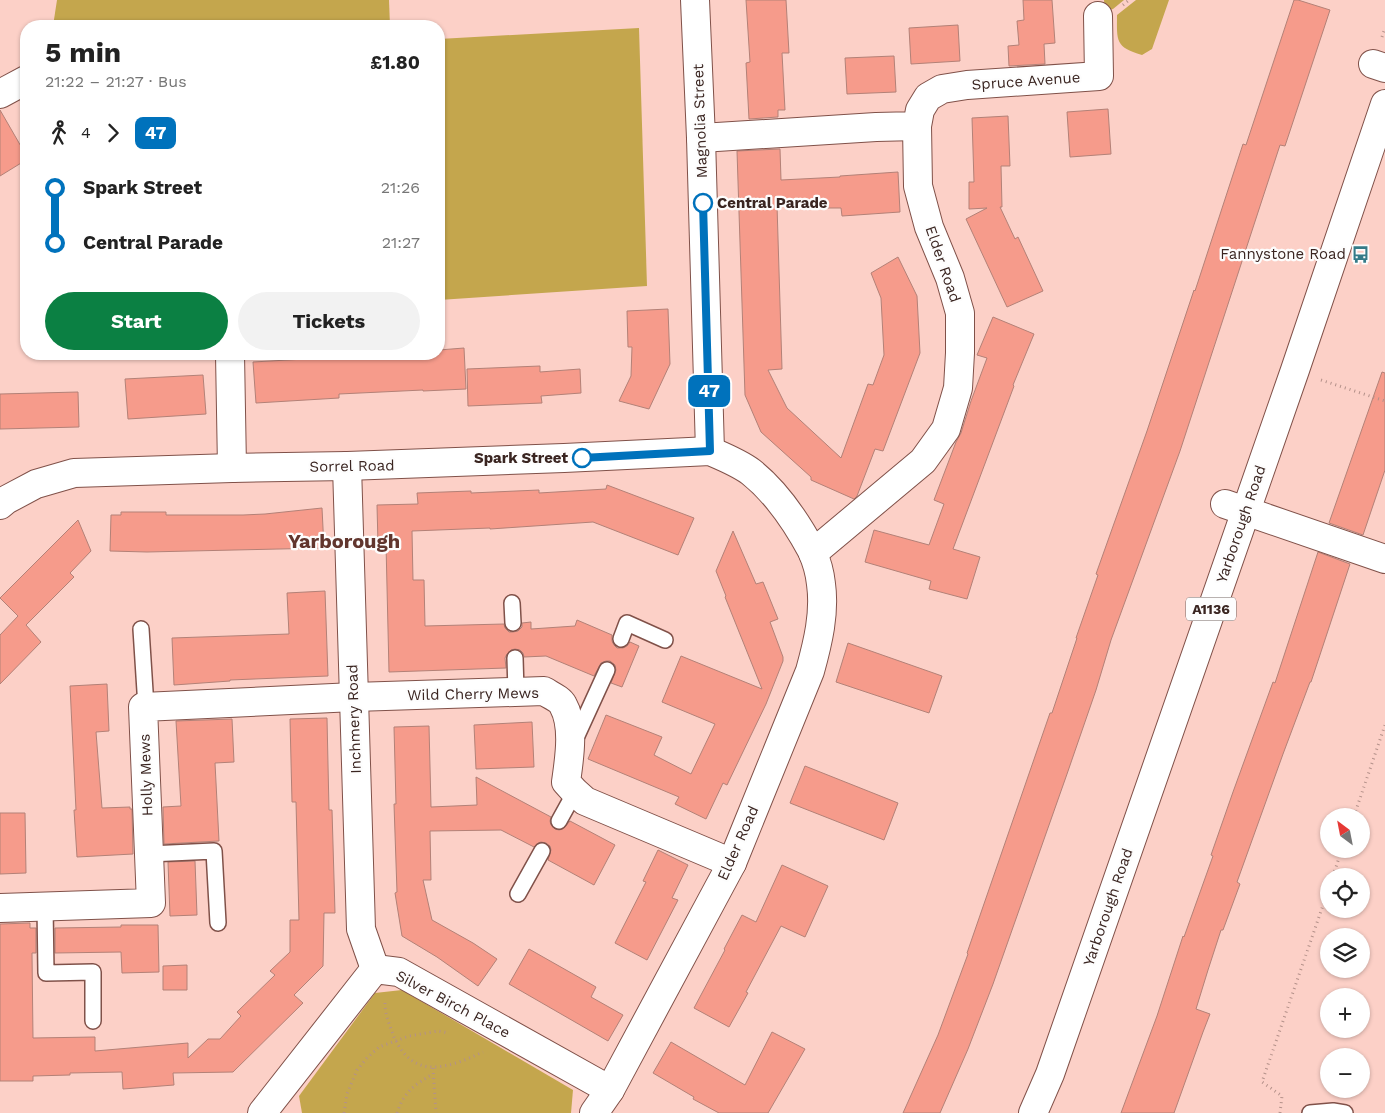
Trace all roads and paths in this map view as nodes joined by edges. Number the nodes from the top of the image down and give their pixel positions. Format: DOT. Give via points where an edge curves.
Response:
graph roads {
  1 [pos="695,0"];
  2 [pos="1098,16"];
  3 [pos="20,83"];
  4 [pos="0,94"];
  5 [pos="1385,104"];
  6 [pos="917,126"];
  7 [pos="701,138"];
  8 [pos="918,186"];
  9 [pos="230,360"];
  10 [pos="1294,370"];
  11 [pos="1385,401"];
  12 [pos="710,451"];
  13 [pos="347,466"];
  14 [pos="232,468"];
  15 [pos="0,505"];
  16 [pos="1236,507"];
  17 [pos="813,552"];
  18 [pos="1385,559"];
  19 [pos="512,603"];
  20 [pos="513,623"];
  21 [pos="141,629"];
  22 [pos="621,639"];
  23 [pos="664,640"];
  24 [pos="515,658"];
  25 [pos="606,670"];
  26 [pos="516,692"];
  27 [pos="354,697"];
  28 [pos="146,707"];
  29 [pos="1385,725"];
  30 [pos="569,753"];
  31 [pos="575,792"];
  32 [pos="1357,808"];
  33 [pos="559,821"];
  34 [pos="542,851"];
  35 [pos="149,854"];
  36 [pos="732,863"];
  37 [pos="518,894"];
  38 [pos="45,906"];
  39 [pos="0,908"];
  40 [pos="1320,914"];
  41 [pos="218,923"];
  42 [pos="387,971"];
  43 [pos="93,1020"];
  44 [pos="455,1035"];
  45 [pos="396,1041"];
  46 [pos="479,1048"];
  47 [pos="433,1068"];
  48 [pos="433,1074"];
  49 [pos="610,1090"];
  50 [pos="262,1113"];
  51 [pos="344,1113"];
  52 [pos="397,1113"];
  53 [pos="436,1113"];
  54 [pos="594,1113"];
  55 [pos="1033,1113"];
  56 [pos="1280,1113"];
  57 [pos="1310,1113"];
  58 [pos="1345,1113"];
  1 -- 7 [label="street, Magnolia Street"];
  2 -- 6 [label="street, Spruce Avenue" via="1099,76 942,89 928,97 920,110"];
  3 -- 4 [label="street"];
  5 -- 10 [label="street, Yarborough Road / A1136"];
  6 -- 7 [label="street"];
  6 -- 8 [label="street, Spruce Avenue"];
  7 -- 12 [label="street, Magnolia Street"];
  8 -- 17 [label="street, Elder Road" via="960,313 958,388 946,429 923,461"];
  9 -- 14 [label="street"];
  10 -- 11 [label="path"];
  10 -- 16 [label="street, Yarborough Road / A1136"];
  12 -- 13 [label="street, Sorrel Road"];
  12 -- 17 [label="street, Elder Road" via="750,472 765,486 796,524"];
  13 -- 14 [label="street, Sorrel Road"];
  13 -- 27 [label="street, Inchmery Road"];
  14 -- 15 [label="street, Sorrel Road" via="74,473 36,484"];
  16 -- 18 [label="street"];
  16 -- 55 [label="street, Yarborough Road / A1136" via="1050,1074"];
  17 -- 36 [label="street, Elder Road" via="821,584 822,615 818,643"];
  19 -- 20 [label="lane"];
  21 -- 28 [label="lane"];
  22 -- 23 [label="lane" via="628,623"];
  24 -- 26 [label="lane"];
  25 -- 30 [label="lane"];
  26 -- 27 [label="street, Wild Cherry Mews"];
  26 -- 30 [label="street, Wild Cherry Mews" via="544,691 562,704 569,723"];
  27 -- 28 [label="street"];
  27 -- 42 [label="street, Inchmery Road" via="361,929"];
  28 -- 35 [label="street, Holly Mews" via="143,707"];
  29 -- 32 [label="path"];
  30 -- 31 [label="street, Wild Cherry Mews" via="566,782"];
  31 -- 33 [label="lane"];
  31 -- 36 [label="street" via="585,801"];
  34 -- 37 [label="lane"];
  35 -- 38 [label="street, Holly Mews" via="151,903"];
  35 -- 41 [label="lane" via="214,850"];
  36 -- 49 [label="street, Elder Road"];
  38 -- 39 [label="street, Holly Mews"];
  38 -- 43 [label="lane" via="46,973 93,972"];
  40 -- 56 [label="path" via="1262,1082 1282,1096"];
  42 -- 45 [label="path" via="385,1011"];
  42 -- 49 [label="street, Silver Birch Place"];
  42 -- 50 [label="street, Silver Birch Place"];
  44 -- 45 [label="path" via="438,1031"];
  45 -- 47 [label="path" via="410,1059 420,1066"];
  45 -- 51 [label="path" via="379,1047 357,1070 347,1094"];
  46 -- 47 [label="path" via="484,1051 454,1064"];
  47 -- 48 [label="path"];
  48 -- 52 [label="path" via="407,1092"];
  48 -- 53 [label="path"];
  49 -- 54 [label="street, Elder Road"];
  57 -- 58 [label="lane"];
}
